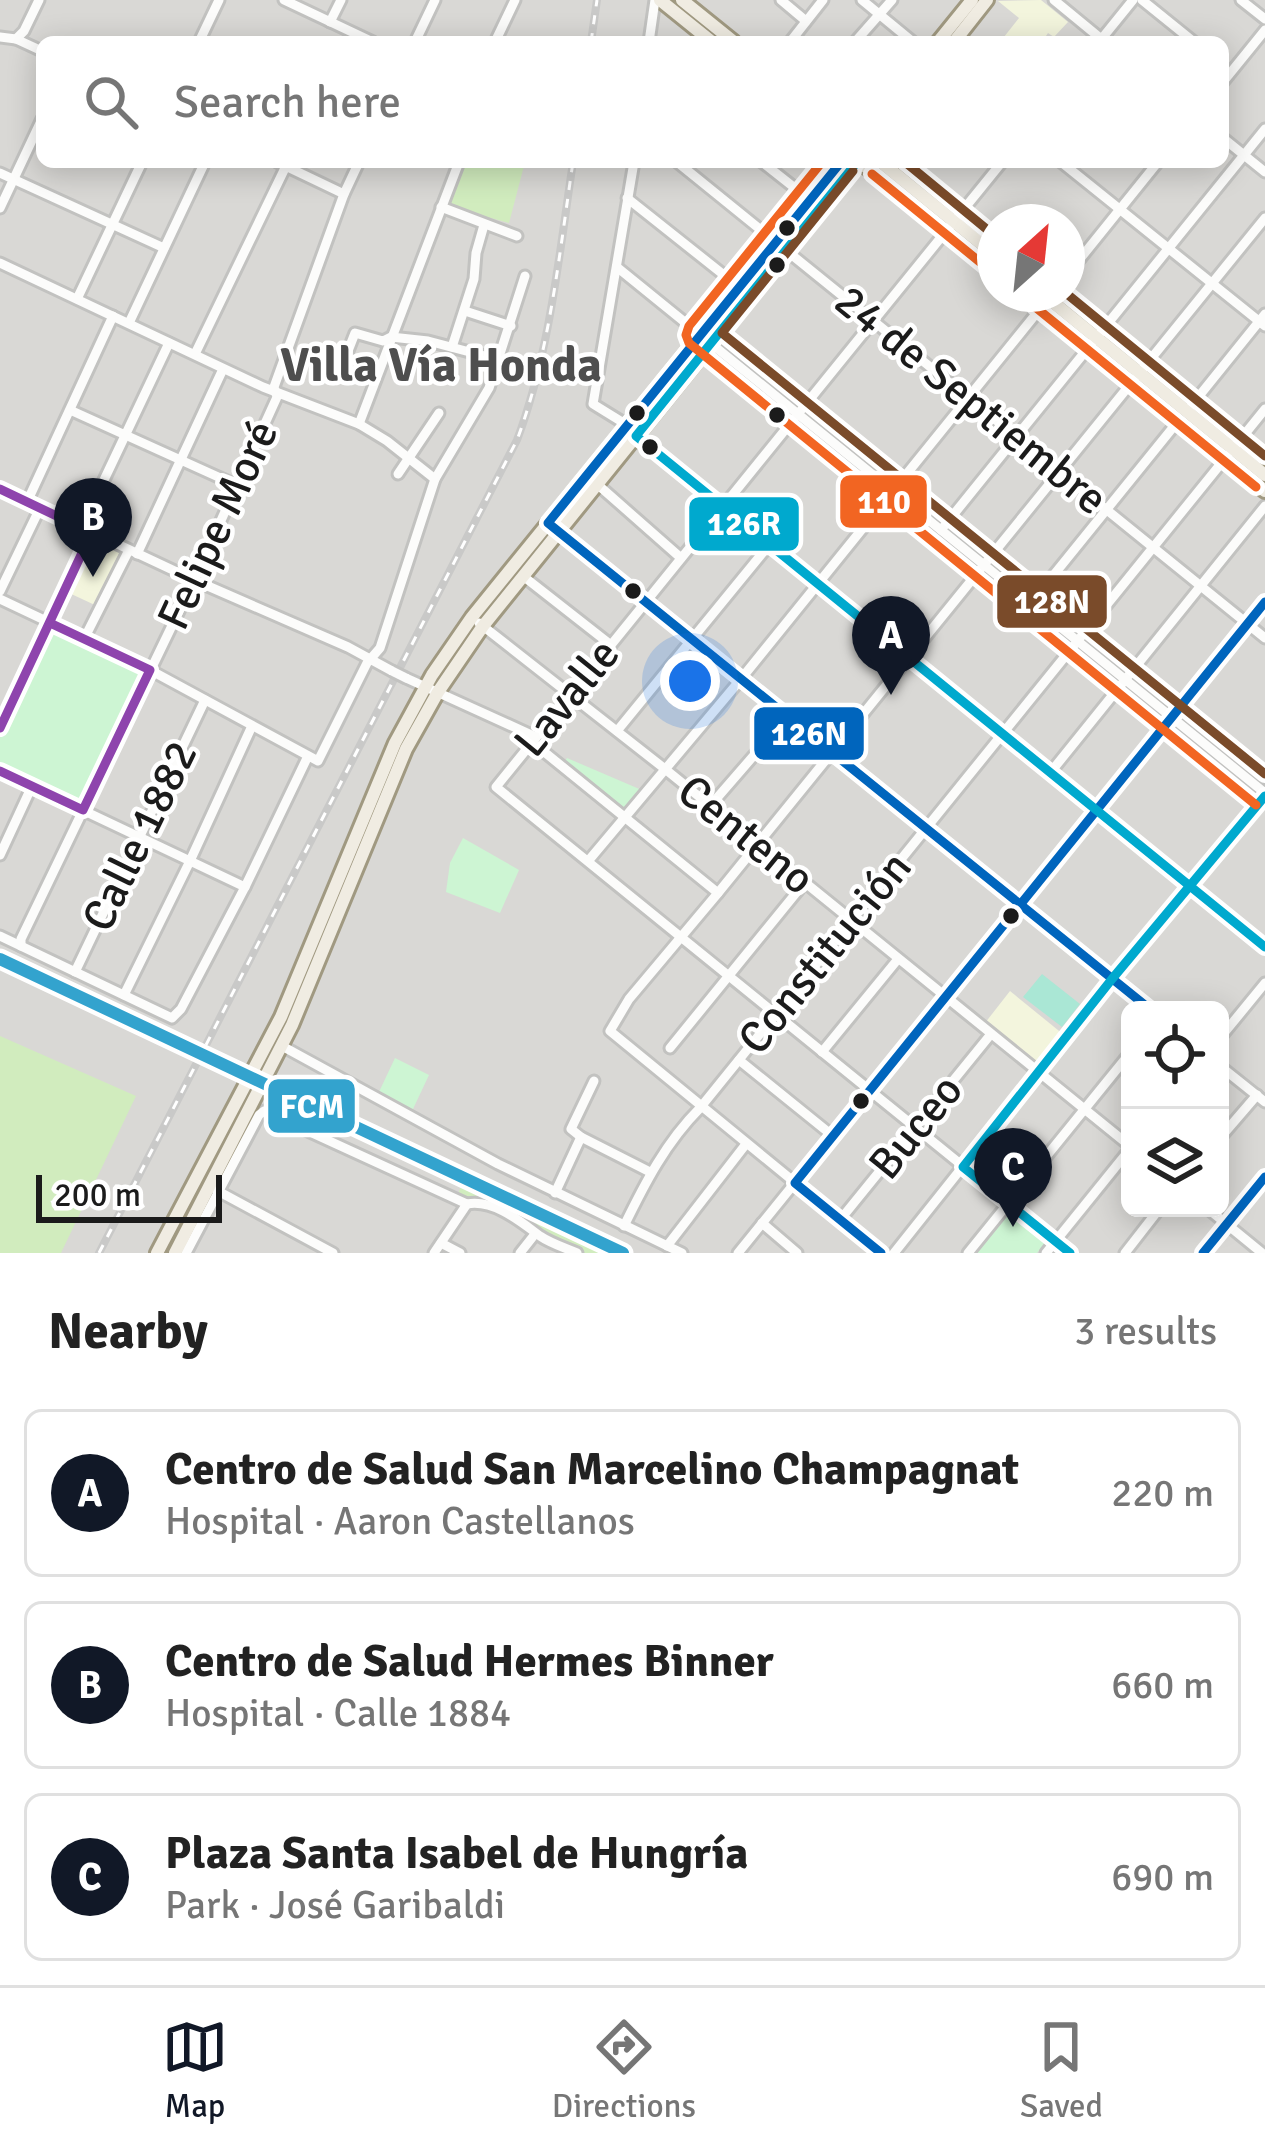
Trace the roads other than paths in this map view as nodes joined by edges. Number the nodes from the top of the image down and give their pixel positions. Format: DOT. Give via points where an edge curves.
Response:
graph roads {
  1 [pos="39,0"];
  2 [pos="219,0"];
  3 [pos="284,0"];
  4 [pos="341,0"];
  5 [pos="434,0"];
  6 [pos="515,0"];
  7 [pos="657,0"];
  8 [pos="682,0"];
  9 [pos="781,0"];
  10 [pos="823,0"];
  11 [pos="862,0"];
  12 [pos="892,0"];
  13 [pos="972,0"];
  14 [pos="987,0"];
  15 [pos="1054,0"];
  16 [pos="1133,0"];
  17 [pos="1142,0"];
  18 [pos="1241,0"];
  19 [pos="880,15"];
  20 [pos="1265,20"];
  21 [pos="806,21"];
  22 [pos="330,22"];
  23 [pos="1265,30"];
  24 [pos="202,36"];
  25 [pos="360,36"];
  26 [pos="418,36"];
  27 [pos="498,36"];
  28 [pos="650,36"];
  29 [pos="704,36"];
  30 [pos="727,36"];
  31 [pos="795,36"];
  32 [pos="861,36"];
  33 [pos="906,36"];
  34 [pos="943,36"];
  35 [pos="958,36"];
  36 [pos="1096,36"];
  37 [pos="1106,36"];
  38 [pos="1187,36"];
  39 [pos="0,37"];
  40 [pos="16,39"];
  41 [pos="36,48"];
  42 [pos="1229,70"];
  43 [pos="1265,129"];
  44 [pos="36,132"];
  45 [pos="1229,143"];
  46 [pos="1244,155"];
  47 [pos="139,168"];
  48 [pos="202,168"];
  49 [pos="280,168"];
  50 [pos="290,168"];
  51 [pos="356,168"];
  52 [pos="457,168"];
  53 [pos="633,168"];
  54 [pos="692,168"];
  55 [pos="770,168"];
  56 [pos="836,168"];
  57 [pos="852,168"];
  58 [pos="867,168"];
  59 [pos="887,168"];
  60 [pos="997,168"];
  61 [pos="1069,168"];
  62 [pos="1153,168"];
  63 [pos="0,172"];
  64 [pos="1265,172"];
  65 [pos="14,179"];
  66 [pos="344,194"];
  67 [pos="627,198"];
  68 [pos="810,200"];
  69 [pos="441,207"];
  70 [pos="0,208"];
  71 [pos="1120,209"];
  72 [pos="1265,218"];
  73 [pos="112,225"];
  74 [pos="484,225"];
  75 [pos="950,226"];
  76 [pos="517,236"];
  77 [pos="977,243"];
  78 [pos="781,246"];
  79 [pos="164,248"];
  80 [pos="1168,248"];
  81 [pos="977,253"];
  82 [pos="1085,253"];
  83 [pos="0,263"];
  84 [pos="618,268"];
  85 [pos="525,276"];
  86 [pos="1211,283"];
  87 [pos="739,287"];
  88 [pos="77,299"];
  89 [pos="465,311"];
  90 [pos="1036,312"];
  91 [pos="1060,312"];
  92 [pos="113,316"];
  93 [pos="873,321"];
  94 [pos="1263,321"];
  95 [pos="129,323"];
  96 [pos="511,326"];
  97 [pos="391,337"];
  98 [pos="706,339"];
  99 [pos="1093,342"];
  100 [pos="169,343"];
  101 [pos="452,347"];
  102 [pos="195,355"];
  103 [pos="346,356"];
  104 [pos="500,360"];
  105 [pos="224,369"];
  106 [pos="1136,378"];
  107 [pos="274,392"];
  108 [pos="968,398"];
  109 [pos="70,410"];
  110 [pos="1265,410"];
  111 [pos="439,413"];
  112 [pos="798,414"];
  113 [pos="1183,416"];
  114 [pos="359,424"];
  115 [pos="632,431"];
  116 [pos="125,435"];
  117 [pos="1016,437"];
  118 [pos="1229,453"];
  119 [pos="181,460"];
  120 [pos="409,460"];
  121 [pos="1060,472"];
  122 [pos="398,474"];
  123 [pos="1265,475"];
  124 [pos="435,479"];
  125 [pos="236,484"];
  126 [pos="597,484"];
  127 [pos="0,489"];
  128 [pos="1265,490"];
  129 [pos="892,491"];
  130 [pos="27,502"];
  131 [pos="1265,506"];
  132 [pos="723,507"];
  133 [pos="40,508"];
  134 [pos="1106,510"];
  135 [pos="554,527"];
  136 [pos="941,530"];
  137 [pos="88,531"];
  138 [pos="769,545"];
  139 [pos="1154,548"];
  140 [pos="133,552"];
  141 [pos="681,558"];
  142 [pos="984,565"];
  143 [pos="523,576"];
  144 [pos="194,580"];
  145 [pos="818,584"];
  146 [pos="1200,586"];
  147 [pos="0,595"];
  148 [pos="646,602"];
  149 [pos="1265,602"];
  150 [pos="1031,603"];
  151 [pos="478,621"];
  152 [pos="50,622"];
  153 [pos="1247,624"];
  154 [pos="1265,638"];
  155 [pos="84,639"];
  156 [pos="692,639"];
  157 [pos="1078,641"];
  158 [pos="611,645"];
  159 [pos="370,658"];
  160 [pos="909,658"];
  161 [pos="150,670"];
  162 [pos="741,679"];
  163 [pos="1124,679"];
  164 [pos="432,689"];
  165 [pos="571,694"];
  166 [pos="205,700"];
  167 [pos="788,716"];
  168 [pos="1170,718"];
  169 [pos="252,726"];
  170 [pos="0,728"];
  171 [pos="617,731"];
  172 [pos="1002,734"];
  173 [pos="534,739"];
  174 [pos="832,752"];
  175 [pos="313,758"];
  176 [pos="665,769"];
  177 [pos="0,771"];
  178 [pos="1050,773"];
  179 [pos="32,787"];
  180 [pos="1265,795"];
  181 [pos="710,806"];
  182 [pos="83,810"];
  183 [pos="1096,810"];
  184 [pos="626,817"];
  185 [pos="927,828"];
  186 [pos="140,837"];
  187 [pos="758,844"];
  188 [pos="0,855"];
  189 [pos="589,860"];
  190 [pos="190,861"];
  191 [pos="805,882"];
  192 [pos="245,886"];
  193 [pos="1190,887"];
  194 [pos="718,893"];
  195 [pos="1020,904"];
  196 [pos="851,920"];
  197 [pos="0,936"];
  198 [pos="680,937"];
  199 [pos="21,946"];
  200 [pos="1265,947"];
  201 [pos="898,958"];
  202 [pos="75,972"];
  203 [pos="728,976"];
  204 [pos="1112,979"];
  205 [pos="1265,983"];
  206 [pos="124,995"];
  207 [pos="945,996"];
  208 [pos="1140,1001"];
  209 [pos="776,1013"];
  210 [pos="1229,1027"];
  211 [pos="991,1034"];
  212 [pos="282,1046"];
  213 [pos="670,1048"];
  214 [pos="822,1052"];
  215 [pos="739,1060"];
  216 [pos="1121,1064"];
  217 [pos="1038,1071"];
  218 [pos="1229,1073"];
  219 [pos="593,1081"];
  220 [pos="870,1090"];
  221 [pos="1261,1099"];
  222 [pos="700,1108"];
  223 [pos="1085,1110"];
  224 [pos="915,1128"];
  225 [pos="1229,1129"];
  226 [pos="833,1136"];
  227 [pos="581,1137"];
  228 [pos="1121,1140"];
  229 [pos="746,1144"];
  230 [pos="1121,1158"];
  231 [pos="963,1167"];
  232 [pos="650,1172"];
  233 [pos="1265,1177"];
  234 [pos="195,1179"];
  235 [pos="795,1183"];
  236 [pos="214,1189"];
  237 [pos="555,1193"];
  238 [pos="467,1204"];
  239 [pos="1009,1205"];
  240 [pos="1153,1217"];
  241 [pos="1219,1217"];
  242 [pos="840,1220"];
  243 [pos="762,1223"];
  244 [pos="1227,1223"];
  245 [pos="624,1226"];
  246 [pos="535,1234"];
  247 [pos="304,1238"];
  248 [pos="1055,1241"];
  249 [pos="667,1246"];
  250 [pos="438,1248"];
  251 [pos="157,1253"];
  252 [pos="175,1253"];
  253 [pos="186,1253"];
  254 [pos="296,1253"];
  255 [pos="332,1253"];
  256 [pos="460,1253"];
  257 [pos="520,1253"];
  258 [pos="577,1253"];
  259 [pos="682,1253"];
  260 [pos="738,1253"];
  261 [pos="797,1253"];
  262 [pos="881,1253"];
  263 [pos="894,1253"];
  264 [pos="968,1253"];
  265 [pos="1046,1253"];
  266 [pos="1070,1253"];
  267 [pos="1125,1253"];
  268 [pos="1203,1253"];
  269 [pos="1262,1253"];
  1 -- 40 [label="street"];
  2 -- 24 [label="street"];
  3 -- 22 [label="street"];
  4 -- 22 [label="street"];
  5 -- 26 [label="street"];
  6 -- 27 [label="street"];
  7 -- 28 [label="street"];
  7 -- 29 [label="main road"];
  8 -- 30 [label="main road"];
  9 -- 21 [label="street"];
  10 -- 21 [label="street"];
  11 -- 19 [label="street"];
  12 -- 19 [label="street"];
  13 -- 34 [label="main road"];
  14 -- 35 [label="main road"];
  15 -- 36 [label="street"];
  16 -- 37 [label="street"];
  17 -- 38 [label="street"];
  18 -- 20 [label="street"];
  19 -- 32 [label="street"];
  19 -- 33 [label="street"];
  21 -- 31 [label="street"];
  22 -- 25 [label="street"];
  23 -- 42 [label="street"];
  39 -- 40 [label="street"];
  40 -- 41 [label="street"];
  43 -- 46 [label="street"];
  44 -- 65 [label="street"];
  45 -- 46 [label="street"];
  46 -- 64 [label="street"];
  46 -- 80 [label="street"];
  47 -- 73 [label="street"];
  48 -- 79 [label="street"];
  49 -- 102 [label="street"];
  50 -- 66 [label="street"];
  51 -- 66 [label="street, Felipe Moré"];
  52 -- 69 [label="street"];
  53 -- 67 [label="street"];
  54 -- 78 [label="street, 24 de Septiembre"];
  55 -- 68 [label="street"];
  56 -- 68 [label="main road"];
  57 -- 78 [label="main road"];
  58 -- 75 [label="main road"];
  59 -- 75 [label="main road"];
  60 -- 75 [label="street, Lavalle"];
  61 -- 71 [label="street"];
  62 -- 71 [label="street"];
  63 -- 65 [label="street"];
  65 -- 70 [label="street"];
  65 -- 73 [label="street"];
  66 -- 107 [label="street, Felipe Moré"];
  67 -- 84 [label="street"];
  67 -- 87 [label="street"];
  68 -- 78 [label="main road"];
  69 -- 74 [label="street"];
  69 -- 97 [label="street"];
  71 -- 80 [label="street"];
  71 -- 82 [label="street"];
  72 -- 86 [label="street"];
  73 -- 79 [label="street"];
  73 -- 88 [label="street"];
  74 -- 76 [label="street"];
  74 -- 89 [label="street"];
  75 -- 77 [label="main road"];
  75 -- 81 [label="main road"];
  75 -- 93 [label="street, Lavalle"];
  78 -- 87 [label="main road"];
  78 -- 93 [label="street, 24 de Septiembre"];
  78 -- 98 [label="main road"];
  79 -- 95 [label="street"];
  80 -- 86 [label="street"];
  80 -- 99 [label="street"];
  83 -- 88 [label="street"];
  84 -- 98 [label="street"];
  84 -- 115 [label="street" via="593,404"];
  85 -- 96 [label="street"];
  86 -- 94 [label="street"];
  86 -- 106 [label="street"];
  87 -- 98 [label="main road"];
  88 -- 92 [label="street"];
  89 -- 96 [label="street"];
  89 -- 101 [label="street"];
  90 -- 108 [label="street"];
  91 -- 99 [label="main road"];
  92 -- 95 [label="street"];
  92 -- 109 [label="street"];
  93 -- 108 [label="street, 24 de Septiembre"];
  93 -- 112 [label="street, Lavalle"];
  94 -- 113 [label="street"];
  95 -- 100 [label="street"];
  96 -- 104 [label="street"];
  97 -- 101 [label="street"];
  97 -- 103 [label="street" via="355,334"];
  97 -- 114 [label="street"];
  98 -- 112 [label="street"];
  98 -- 115 [label="main road"];
  99 -- 106 [label="main road"];
  99 -- 117 [label="street"];
  100 -- 102 [label="street"];
  100 -- 116 [label="street"];
  101 -- 104 [label="street"];
  102 -- 105 [label="street"];
  104 -- 124 [label="street"];
  105 -- 107 [label="street"];
  105 -- 119 [label="street"];
  106 -- 113 [label="main road"];
  106 -- 121 [label="street"];
  107 -- 114 [label="street"];
  107 -- 125 [label="street, Felipe Moré"];
  108 -- 117 [label="street, 24 de Septiembre"];
  108 -- 129 [label="street"];
  109 -- 116 [label="street"];
  109 -- 130 [label="street"];
  110 -- 118 [label="street, Constitución"];
  111 -- 120 [label="street"];
  112 -- 129 [label="street"];
  112 -- 132 [label="street, Lavalle"];
  113 -- 118 [label="main road"];
  113 -- 134 [label="street"];
  114 -- 120 [label="street"];
  115 -- 126 [label="main road"];
  115 -- 132 [label="street"];
  115 -- 135 [label="main road"];
  116 -- 119 [label="street"];
  116 -- 137 [label="street"];
  117 -- 121 [label="street, 24 de Septiembre"];
  117 -- 136 [label="street"];
  118 -- 123 [label="main road"];
  118 -- 128 [label="main road"];
  118 -- 139 [label="street, Constitución"];
  119 -- 125 [label="street"];
  119 -- 140 [label="street"];
  120 -- 122 [label="street"];
  120 -- 124 [label="street"];
  121 -- 134 [label="street, 24 de Septiembre"];
  121 -- 142 [label="street"];
  124 -- 159 [label="street"];
  125 -- 144 [label="street, Felipe Moré"];
  126 -- 135 [label="main road"];
  126 -- 141 [label="street"];
  127 -- 130 [label="street"];
  129 -- 136 [label="street"];
  129 -- 145 [label="street"];
  130 -- 133 [label="street"];
  131 -- 146 [label="street"];
  132 -- 138 [label="street"];
  132 -- 141 [label="street, Lavalle"];
  133 -- 137 [label="street"];
  133 -- 147 [label="street"];
  134 -- 139 [label="street, 24 de Septiembre"];
  134 -- 150 [label="street"];
  135 -- 143 [label="main road"];
  135 -- 148 [label="street"];
  135 -- 151 [label="main road"];
  136 -- 142 [label="street"];
  137 -- 140 [label="street"];
  137 -- 152 [label="street"];
  138 -- 145 [label="street"];
  138 -- 156 [label="street"];
  139 -- 146 [label="street, 24 de Septiembre"];
  139 -- 157 [label="street, Constitución"];
  140 -- 144 [label="street"];
  140 -- 155 [label="street"];
  141 -- 148 [label="street, Lavalle"];
  142 -- 150 [label="street"];
  142 -- 160 [label="street"];
  143 -- 151 [label="main road"];
  143 -- 158 [label="street"];
  144 -- 159 [label="street"];
  144 -- 161 [label="street, Felipe Moré"];
  145 -- 160 [label="street"];
  145 -- 162 [label="street"];
  146 -- 153 [label="street, 24 de Septiembre"];
  146 -- 163 [label="street"];
  147 -- 152 [label="street"];
  148 -- 156 [label="street"];
  148 -- 158 [label="street, Lavalle"];
  149 -- 153 [label="street"];
  150 -- 157 [label="street"];
  151 -- 164 [label="main road"];
  151 -- 165 [label="street, Centeno"];
  152 -- 155 [label="street"];
  152 -- 170 [label="street"];
  153 -- 154 [label="street, 24 de Septiembre"];
  153 -- 168 [label="street"];
  155 -- 161 [label="street"];
  156 -- 162 [label="street"];
  156 -- 171 [label="street"];
  157 -- 163 [label="street"];
  157 -- 172 [label="street, Constitución"];
  158 -- 165 [label="street, Lavalle"];
  159 -- 164 [label="street, bridge"];
  159 -- 175 [label="street"];
  160 -- 172 [label="street"];
  160 -- 174 [label="street"];
  161 -- 166 [label="street"];
  161 -- 182 [label="street, Felipe Moré"];
  162 -- 167 [label="street"];
  162 -- 176 [label="street"];
  163 -- 168 [label="street"];
  163 -- 178 [label="street"];
  164 -- 173 [label="street"];
  164 -- 212 [label="main road"];
  164 -- 234 [label="main road" via="386,762 280,1017"];
  165 -- 171 [label="street, Centeno"];
  165 -- 173 [label="street, Lavalle"];
  166 -- 169 [label="street"];
  166 -- 186 [label="street, Calle 1882"];
  167 -- 174 [label="street"];
  167 -- 181 [label="street"];
  168 -- 180 [label="street"];
  168 -- 183 [label="street"];
  169 -- 175 [label="street"];
  169 -- 190 [label="street"];
  171 -- 176 [label="street, Centeno"];
  172 -- 178 [label="street"];
  172 -- 185 [label="street, Constitución"];
  173 -- 184 [label="street"];
  173 -- 189 [label="street, Lavalle" via="496,787"];
  174 -- 185 [label="street"];
  174 -- 187 [label="street"];
  175 -- 192 [label="street"];
  176 -- 181 [label="street, Centeno"];
  176 -- 184 [label="street"];
  177 -- 179 [label="street"];
  178 -- 183 [label="street"];
  179 -- 182 [label="street"];
  179 -- 188 [label="street"];
  180 -- 193 [label="street"];
  181 -- 187 [label="street, Centeno"];
  182 -- 186 [label="street"];
  182 -- 199 [label="street, Felipe Moré"];
  183 -- 193 [label="street"];
  183 -- 195 [label="street"];
  184 -- 189 [label="street"];
  184 -- 194 [label="street"];
  185 -- 195 [label="street"];
  185 -- 196 [label="street, Constitución"];
  186 -- 190 [label="street"];
  186 -- 202 [label="street, Calle 1882"];
  187 -- 191 [label="street, Centeno"];
  187 -- 194 [label="street"];
  189 -- 198 [label="street"];
  190 -- 192 [label="street"];
  190 -- 206 [label="street"];
  191 -- 196 [label="street, Centeno"];
  191 -- 203 [label="street"];
  192 -- 206 [label="street" via="172,1018"];
  193 -- 200 [label="street"];
  193 -- 204 [label="street"];
  194 -- 198 [label="street"];
  195 -- 204 [label="street"];
  195 -- 207 [label="street"];
  196 -- 201 [label="street, Centeno"];
  196 -- 209 [label="street, Constitución"];
  197 -- 199 [label="street"];
  198 -- 203 [label="street"];
  198 -- 222 [label="street" via="610,1031"];
  199 -- 202 [label="street"];
  201 -- 207 [label="street, Centeno"];
  201 -- 214 [label="street"];
  202 -- 206 [label="street"];
  203 -- 209 [label="street"];
  203 -- 213 [label="street"];
  204 -- 208 [label="street"];
  204 -- 217 [label="street"];
  205 -- 210 [label="street"];
  207 -- 211 [label="street, Centeno"];
  207 -- 220 [label="street"];
  209 -- 214 [label="street"];
  209 -- 215 [label="street, Constitución"];
  211 -- 217 [label="street, Centeno"];
  211 -- 224 [label="street, Buceo"];
  212 -- 236 [label="main road"];
  212 -- 237 [label="street"];
  214 -- 220 [label="street"];
  215 -- 222 [label="street, Constitución"];
  215 -- 226 [label="street"];
  216 -- 223 [label="street"];
  217 -- 223 [label="street, Centeno"];
  217 -- 231 [label="street"];
  218 -- 221 [label="street"];
  219 -- 227 [label="street" via="571,1129"];
  220 -- 224 [label="street"];
  220 -- 226 [label="street"];
  221 -- 225 [label="street"];
  222 -- 229 [label="street"];
  222 -- 232 [label="street, Constitución"];
  223 -- 228 [label="street, Centeno"];
  223 -- 239 [label="street"];
  224 -- 231 [label="street"];
  224 -- 242 [label="street, Buceo"];
  226 -- 235 [label="street"];
  227 -- 232 [label="street"];
  227 -- 237 [label="street"];
  229 -- 235 [label="street"];
  229 -- 249 [label="street"];
  230 -- 248 [label="street"];
  231 -- 239 [label="street"];
  231 -- 263 [label="street"];
  232 -- 245 [label="street, Constitución"];
  233 -- 244 [label="street"];
  234 -- 236 [label="street"];
  234 -- 251 [label="main road"];
  235 -- 242 [label="street"];
  235 -- 243 [label="street"];
  236 -- 238 [label="street" via="264,1111"];
  236 -- 247 [label="street"];
  236 -- 252 [label="main road"];
  236 -- 253 [label="street"];
  237 -- 245 [label="street"];
  238 -- 246 [label="street" via="482,1202"];
  238 -- 250 [label="street"];
  239 -- 248 [label="street"];
  239 -- 264 [label="street"];
  240 -- 267 [label="street"];
  241 -- 244 [label="street"];
  242 -- 262 [label="street"];
  243 -- 260 [label="street"];
  243 -- 261 [label="street"];
  244 -- 268 [label="street"];
  244 -- 269 [label="street"];
  245 -- 249 [label="street"];
  246 -- 257 [label="street"];
  246 -- 258 [label="street"];
  247 -- 254 [label="street"];
  247 -- 255 [label="street"];
  248 -- 265 [label="street"];
  248 -- 266 [label="street"];
  249 -- 259 [label="street"];
  250 -- 256 [label="street"];
}
